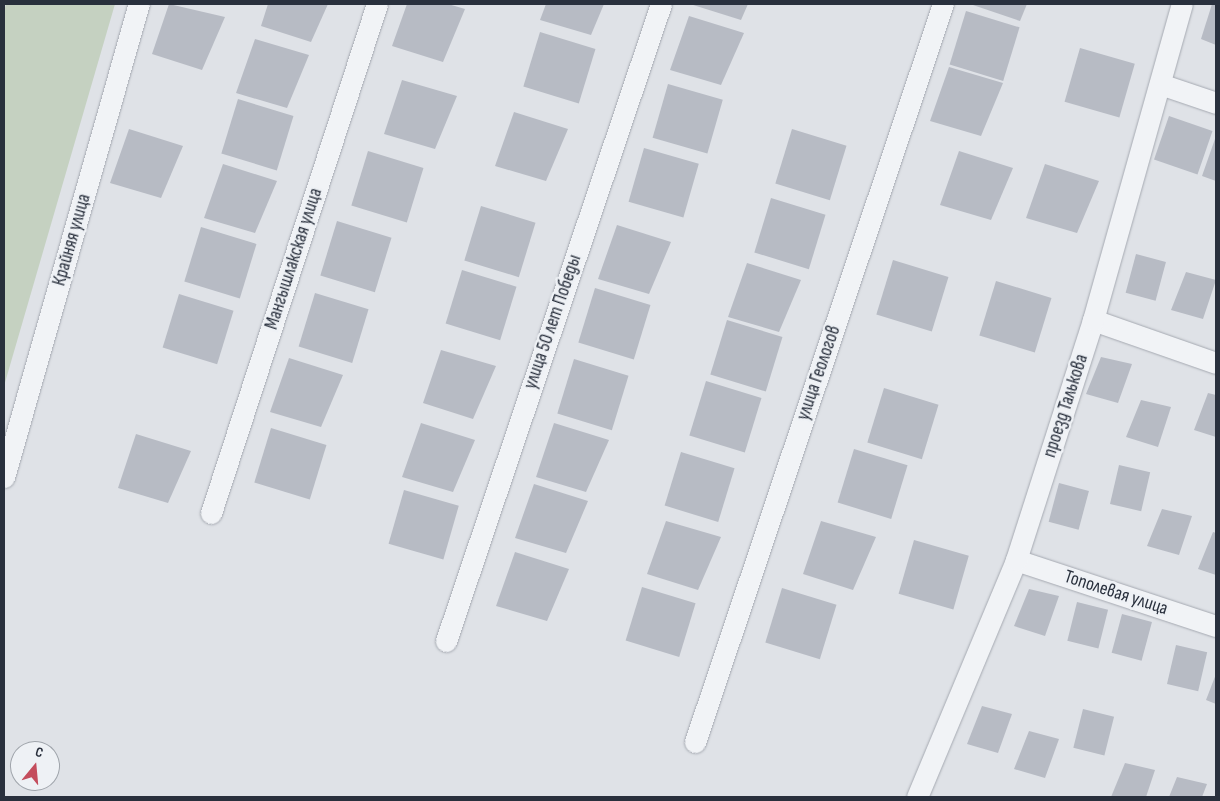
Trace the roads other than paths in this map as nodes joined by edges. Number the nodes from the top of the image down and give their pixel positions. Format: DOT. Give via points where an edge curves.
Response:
graph roads {
  1 [pos="139,4"];
  2 [pos="377,4"];
  3 [pos="661,4"];
  4 [pos="944,4"];
  5 [pos="1182,4"];
  6 [pos="1160,84"];
  7 [pos="1216,103"];
  8 [pos="1093,320"];
  9 [pos="1216,363"];
  10 [pos="4,477"];
  11 [pos="211,513"];
  12 [pos="1016,560"];
  13 [pos="1216,626"];
  14 [pos="446,641"];
  15 [pos="695,742"];
  16 [pos="917,797"];
  1 -- 10 [label="street, Крайняя улица"];
  2 -- 11 [label="street, Мангышлакская улица"];
  3 -- 14 [label="street, улица 50 лет Победы"];
  4 -- 15 [label="street, улица Геологов"];
  5 -- 6 [label="street, проезд Талькова"];
  6 -- 7 [label="street"];
  6 -- 8 [label="street, проезд Талькова"];
  8 -- 9 [label="street"];
  8 -- 12 [label="street, проезд Талькова"];
  12 -- 13 [label="street, Тополевая улица"];
  12 -- 16 [label="street, проезд Талькова"];
}
